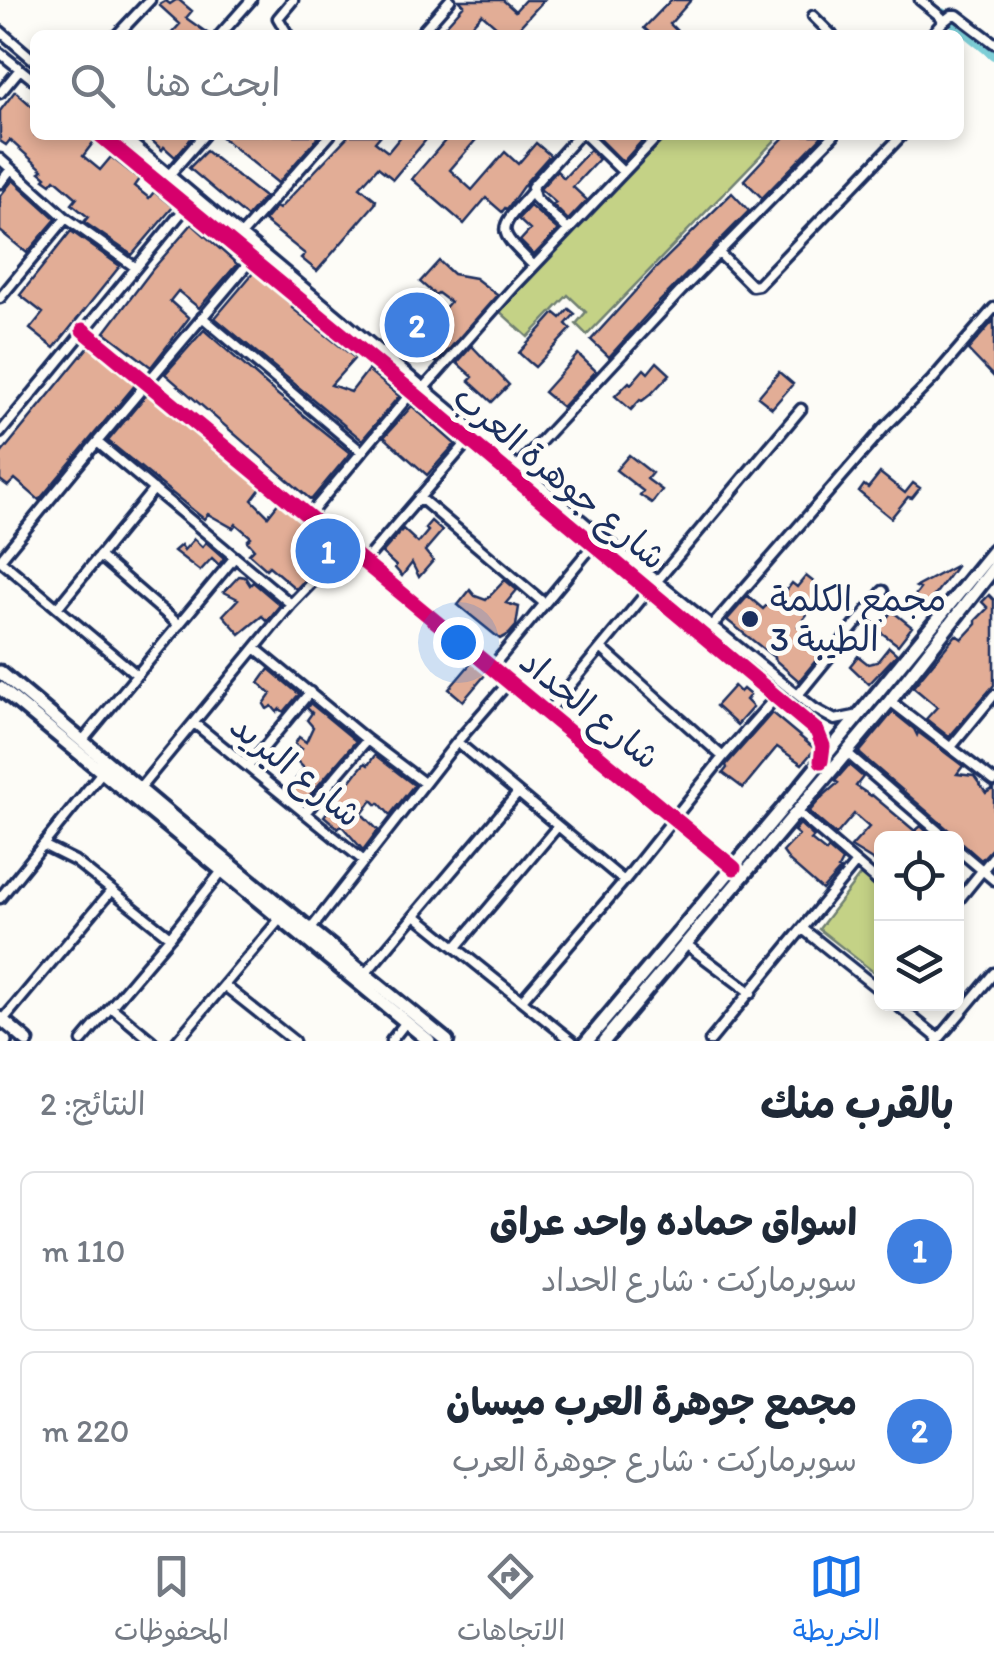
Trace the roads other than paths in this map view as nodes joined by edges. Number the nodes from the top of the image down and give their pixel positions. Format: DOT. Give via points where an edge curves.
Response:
graph roads {
  1 [pos="150,0"];
  2 [pos="251,0"];
  3 [pos="293,0"];
  4 [pos="450,0"];
  5 [pos="920,0"];
  6 [pos="813,16"];
  7 [pos="947,19"];
  8 [pos="122,30"];
  9 [pos="224,30"];
  10 [pos="285,30"];
  11 [pos="423,30"];
  12 [pos="827,30"];
  13 [pos="936,30"];
  14 [pos="0,32"];
  15 [pos="994,43"];
  16 [pos="0,53"];
  17 [pos="30,57"];
  18 [pos="20,68"];
  19 [pos="30,77"];
  20 [pos="0,93"];
  21 [pos="106,140"];
  22 [pos="131,140"];
  23 [pos="200,140"];
  24 [pos="326,140"];
  25 [pos="577,140"];
  26 [pos="588,140"];
  27 [pos="654,140"];
  28 [pos="829,140"];
  29 [pos="895,140"];
  30 [pos="0,160"];
  31 [pos="12,169"];
  32 [pos="623,172"];
  33 [pos="169,175"];
  34 [pos="0,183"];
  35 [pos="532,192"];
  36 [pos="186,207"];
  37 [pos="66,218"];
  38 [pos="568,230"];
  39 [pos="241,235"];
  40 [pos="718,253"];
  41 [pos="251,260"];
  42 [pos="534,266"];
  43 [pos="135,267"];
  44 [pos="0,298"];
  45 [pos="994,308"];
  46 [pos="202,318"];
  47 [pos="83,330"];
  48 [pos="146,382"];
  49 [pos="425,387"];
  50 [pos="412,392"];
  51 [pos="801,409"];
  52 [pos="0,433"];
  53 [pos="469,440"];
  54 [pos="97,442"];
  55 [pos="362,452"];
  56 [pos="518,466"];
  57 [pos="154,489"];
  58 [pos="420,498"];
  59 [pos="310,516"];
  60 [pos="594,544"];
  61 [pos="346,547"];
  62 [pos="994,550"];
  63 [pos="99,556"];
  64 [pos="235,557"];
  65 [pos="0,560"];
  66 [pos="364,562"];
  67 [pos="994,568"];
  68 [pos="657,582"];
  69 [pos="648,591"];
  70 [pos="883,591"];
  71 [pos="291,604"];
  72 [pos="544,604"];
  73 [pos="57,608"];
  74 [pos="946,608"];
  75 [pos="958,614"];
  76 [pos="179,625"];
  77 [pos="712,626"];
  78 [pos="927,632"];
  79 [pos="939,638"];
  80 [pos="255,648"];
  81 [pos="602,649"];
  82 [pos="492,667"];
  83 [pos="0,672"];
  84 [pos="137,675"];
  85 [pos="510,682"];
  86 [pos="0,688"];
  87 [pos="310,692"];
  88 [pos="798,695"];
  89 [pos="994,695"];
  90 [pos="776,696"];
  91 [pos="890,701"];
  92 [pos="548,713"];
  93 [pos="860,714"];
  94 [pos="194,723"];
  95 [pos="82,740"];
  96 [pos="368,740"];
  97 [pos="457,742"];
  98 [pos="952,747"];
  99 [pos="846,752"];
  100 [pos="723,757"];
  101 [pos="821,761"];
  102 [pos="248,767"];
  103 [pos="102,772"];
  104 [pos="994,781"];
  105 [pos="424,783"];
  106 [pos="140,788"];
  107 [pos="518,793"];
  108 [pos="797,812"];
  109 [pos="305,813"];
  110 [pos="675,818"];
  111 [pos="558,826"];
  112 [pos="178,829"];
  113 [pos="938,831"];
  114 [pos="43,845"];
  115 [pos="200,846"];
  116 [pos="964,855"];
  117 [pos="994,856"];
  118 [pos="364,861"];
  119 [pos="856,864"];
  120 [pos="734,868"];
  121 [pos="222,870"];
  122 [pos="982,870"];
  123 [pos="0,879"];
  124 [pos="874,879"];
  125 [pos="994,880"];
  126 [pos="624,881"];
  127 [pos="9,887"];
  128 [pos="111,891"];
  129 [pos="964,892"];
  130 [pos="0,898"];
  131 [pos="416,914"];
  132 [pos="280,918"];
  133 [pos="311,929"];
  134 [pos="803,929"];
  135 [pos="170,937"];
  136 [pos="681,941"];
  137 [pos="457,946"];
  138 [pos="664,961"];
  139 [pos="994,973"];
  140 [pos="366,974"];
  141 [pos="225,986"];
  142 [pos="874,986"];
  143 [pos="751,993"];
  144 [pos="522,1000"];
  145 [pos="111,1007"];
  146 [pos="904,1011"];
  147 [pos="1,1019"];
  148 [pos="406,1022"];
  149 [pos="938,1040"];
  150 [pos="27,1041"];
  151 [pos="82,1041"];
  152 [pos="152,1041"];
  153 [pos="177,1041"];
  154 [pos="294,1041"];
  155 [pos="391,1041"];
  156 [pos="429,1041"];
  157 [pos="447,1041"];
  158 [pos="572,1041"];
  159 [pos="587,1041"];
  160 [pos="604,1041"];
  161 [pos="710,1041"];
  1 -- 8 [label="street"];
  2 -- 9 [label="street"];
  3 -- 10 [label="street" via="278,18"];
  4 -- 11 [label="street"];
  5 -- 7 [label="street"];
  6 -- 12 [label="street"];
  7 -- 13 [label="street"];
  7 -- 15 [label="street" via="957,16"];
  14 -- 17 [label="street"];
  16 -- 18 [label="street"];
  18 -- 19 [label="street"];
  18 -- 20 [label="street"];
  21 -- 36 [label="street, شارع جوهرة العرب"];
  22 -- 33 [label="street, شارع جوهرة العرب"];
  23 -- 33 [label="street"];
  24 -- 39 [label="street"];
  25 -- 35 [label="street"];
  26 -- 32 [label="street"];
  27 -- 32 [label="street"];
  28 -- 40 [label="street"];
  29 -- 40 [label="street" via="758,285"];
  30 -- 31 [label="street"];
  31 -- 34 [label="street"];
  31 -- 37 [label="street"];
  32 -- 38 [label="street"];
  33 -- 39 [label="street, شارع جوهرة العرب"];
  35 -- 38 [label="street"];
  35 -- 42 [label="street" via="503,229"];
  36 -- 41 [label="street, شارع جوهرة العرب"];
  36 -- 43 [label="street"];
  37 -- 43 [label="street"];
  37 -- 44 [label="street"];
  38 -- 42 [label="street"];
  39 -- 49 [label="street, شارع جوهرة العرب"];
  40 -- 56 [label="street"];
  41 -- 46 [label="street"];
  41 -- 50 [label="street, شارع جوهرة العرب"];
  42 -- 49 [label="street"];
  43 -- 47 [label="street"];
  45 -- 77 [label="street"];
  46 -- 48 [label="street"];
  46 -- 55 [label="street"];
  47 -- 48 [label="street, شارع الحداد"];
  47 -- 52 [label="street"];
  48 -- 54 [label="street"];
  48 -- 59 [label="street, شارع الحداد"];
  49 -- 56 [label="street, شارع جوهرة العرب"];
  50 -- 53 [label="street, شارع جوهرة العرب"];
  50 -- 55 [label="street"];
  51 -- 68 [label="street"];
  53 -- 58 [label="street"];
  53 -- 60 [label="street, شارع جوهرة العرب"];
  54 -- 57 [label="street"];
  54 -- 65 [label="street"];
  55 -- 59 [label="street"];
  56 -- 68 [label="street, شارع جوهرة العرب"];
  57 -- 63 [label="street"];
  57 -- 64 [label="street"];
  58 -- 66 [label="street"];
  58 -- 72 [label="street"];
  59 -- 61 [label="street, شارع الحداد"];
  60 -- 69 [label="street, شارع جوهرة العرب"];
  60 -- 72 [label="street"];
  61 -- 66 [label="street, شارع الحداد"];
  61 -- 71 [label="street"];
  62 -- 74 [label="street"];
  63 -- 73 [label="street"];
  63 -- 76 [label="street"];
  64 -- 71 [label="street"];
  64 -- 76 [label="street"];
  65 -- 73 [label="street"];
  66 -- 82 [label="street, شارع الحداد"];
  67 -- 75 [label="street"];
  68 -- 77 [label="street, شارع جوهرة العرب"];
  69 -- 81 [label="street"];
  69 -- 90 [label="street, شارع جوهرة العرب"];
  70 -- 88 [label="street"];
  71 -- 80 [label="street"];
  72 -- 82 [label="street"];
  73 -- 84 [label="street"];
  74 -- 75 [label="street"];
  74 -- 78 [label="street"];
  75 -- 79 [label="street"];
  76 -- 84 [label="street"];
  77 -- 88 [label="street, شارع جوهرة العرب"];
  78 -- 79 [label="street"];
  78 -- 93 [label="street"];
  79 -- 91 [label="street"];
  80 -- 87 [label="street"];
  80 -- 94 [label="street"];
  81 -- 92 [label="street"];
  81 -- 100 [label="street"];
  82 -- 85 [label="street, شارع الحداد"];
  83 -- 95 [label="street"];
  84 -- 95 [label="street"];
  85 -- 92 [label="street, شارع الحداد"];
  85 -- 97 [label="street"];
  86 -- 103 [label="street"];
  87 -- 96 [label="street"];
  87 -- 102 [label="street"];
  88 -- 93 [label="street, شارع جوهرة العرب" via="828,718"];
  89 -- 98 [label="street"];
  90 -- 100 [label="street"];
  90 -- 101 [label="street, شارع جوهرة العرب" via="817,730"];
  91 -- 98 [label="street"];
  91 -- 99 [label="street"];
  92 -- 110 [label="street, شارع الحداد"];
  93 -- 101 [label="street"];
  94 -- 102 [label="street, شارع البريد"];
  94 -- 106 [label="street"];
  95 -- 106 [label="street"];
  96 -- 105 [label="street"];
  96 -- 109 [label="street"];
  97 -- 105 [label="street"];
  97 -- 107 [label="street"];
  98 -- 104 [label="street"];
  99 -- 108 [label="street"];
  99 -- 113 [label="street"];
  100 -- 110 [label="street"];
  101 -- 120 [label="street"];
  102 -- 109 [label="street, شارع البريد"];
  103 -- 112 [label="street"];
  103 -- 114 [label="street"];
  105 -- 118 [label="street"];
  106 -- 112 [label="street"];
  107 -- 111 [label="street"];
  107 -- 131 [label="street"];
  108 -- 119 [label="street"];
  108 -- 136 [label="street"];
  109 -- 118 [label="street, شارع البريد"];
  110 -- 120 [label="street, شارع الحداد"];
  110 -- 126 [label="street"];
  111 -- 126 [label="street"];
  111 -- 137 [label="street"];
  112 -- 115 [label="street"];
  114 -- 127 [label="street"];
  114 -- 128 [label="street" via="76,861"];
  115 -- 121 [label="street"];
  115 -- 133 [label="street"];
  116 -- 122 [label="street"];
  117 -- 122 [label="street"];
  118 -- 133 [label="street"];
  119 -- 124 [label="street"];
  119 -- 134 [label="street"];
  120 -- 136 [label="street"];
  121 -- 132 [label="street"];
  121 -- 135 [label="street"];
  122 -- 125 [label="street"];
  122 -- 129 [label="street"];
  123 -- 127 [label="street"];
  126 -- 144 [label="street"];
  127 -- 130 [label="street"];
  128 -- 135 [label="street"];
  128 -- 147 [label="street"];
  131 -- 137 [label="street"];
  131 -- 140 [label="street"];
  132 -- 141 [label="street"];
  132 -- 148 [label="street"];
  133 -- 140 [label="street"];
  134 -- 142 [label="street"];
  134 -- 143 [label="street"];
  135 -- 145 [label="street"];
  136 -- 138 [label="street"];
  136 -- 143 [label="street"];
  137 -- 144 [label="street"];
  138 -- 159 [label="street"];
  138 -- 160 [label="street"];
  139 -- 149 [label="street"];
  140 -- 157 [label="street"];
  141 -- 153 [label="street"];
  141 -- 154 [label="street"];
  143 -- 161 [label="street"];
  144 -- 158 [label="street"];
  145 -- 151 [label="street"];
  145 -- 152 [label="street"];
  146 -- 149 [label="street"];
  147 -- 150 [label="street"];
  148 -- 155 [label="street"];
  148 -- 156 [label="street"];
}
